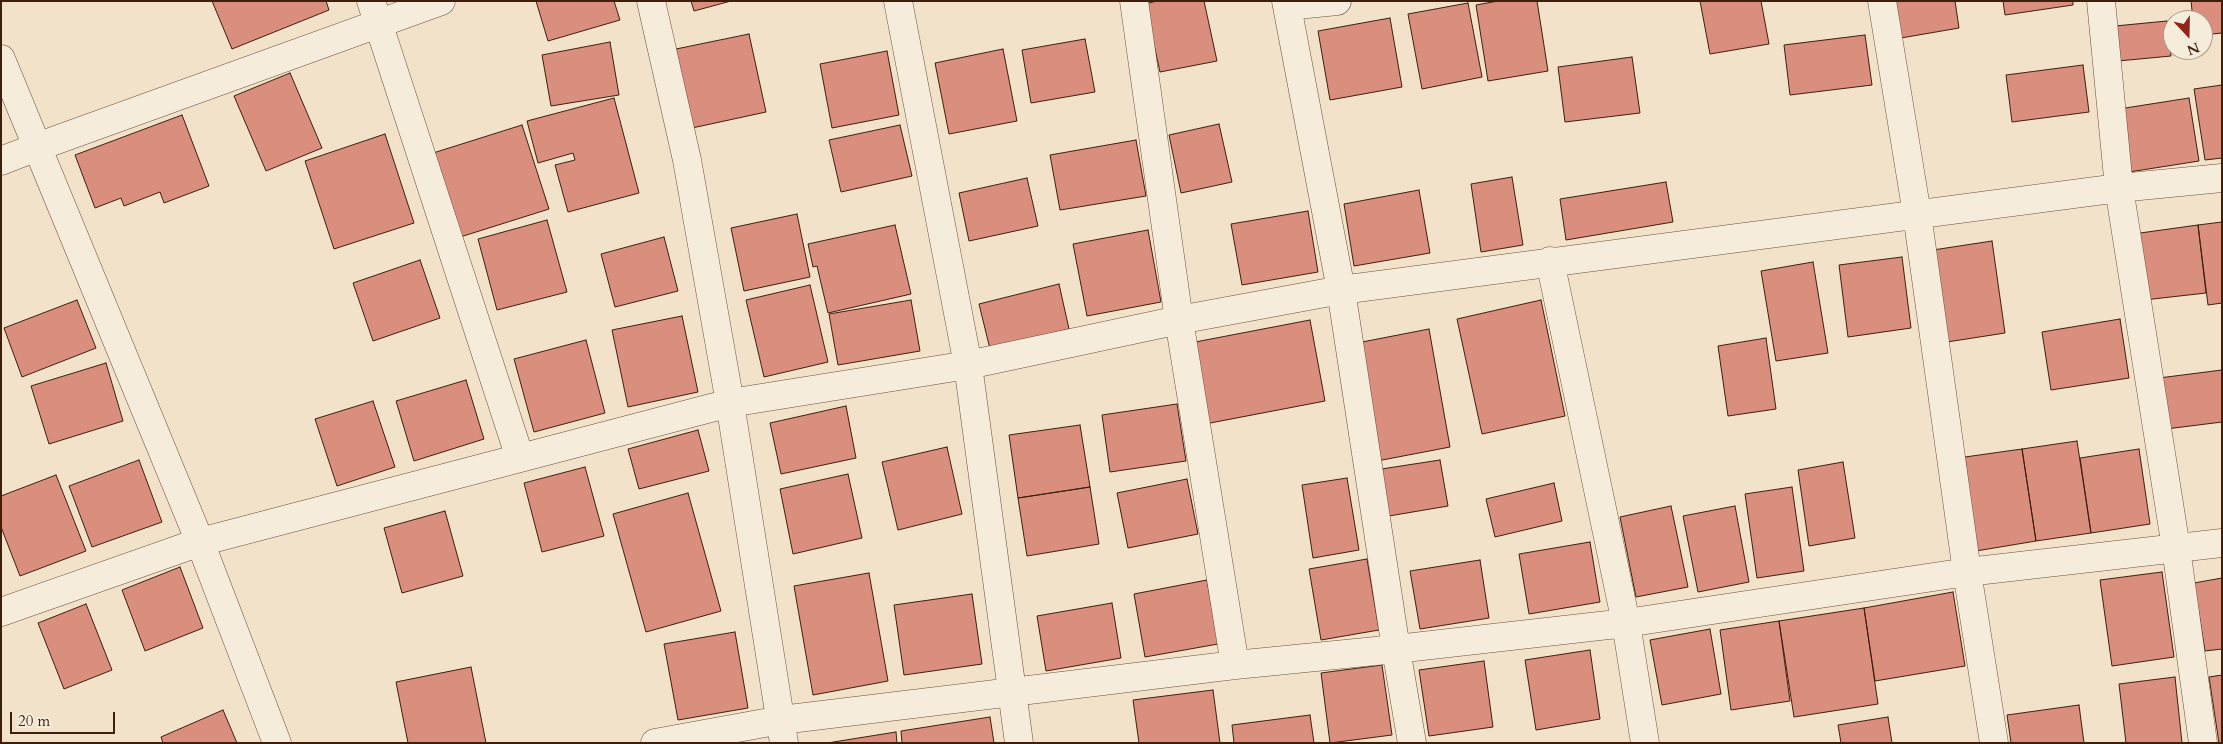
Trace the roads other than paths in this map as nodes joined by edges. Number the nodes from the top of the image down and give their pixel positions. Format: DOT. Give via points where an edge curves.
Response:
graph roads {
  1 [pos="441,1"];
  2 [pos="651,1"];
  3 [pos="898,1"];
  4 [pos="1134,1"];
  5 [pos="1337,1"];
  6 [pos="1882,1"];
  7 [pos="2101,1"];
  8 [pos="1287,4"];
  9 [pos="375,12"];
  10 [pos="1,59"];
  11 [pos="37,147"];
  12 [pos="1,162"];
  13 [pos="2222,178"];
  14 [pos="2119,188"];
  15 [pos="1917,214"];
  16 [pos="1550,261"];
  17 [pos="1341,290"];
  18 [pos="1179,320"];
  19 [pos="968,365"];
  20 [pos="730,403"];
  21 [pos="520,458"];
  22 [pos="200,542"];
  23 [pos="2222,543"];
  24 [pos="2176,548"];
  25 [pos="1967,572"];
  26 [pos="1,612"];
  27 [pos="1626,623"];
  28 [pos="1396,649"];
  29 [pos="1235,665"];
  30 [pos="1012,692"];
  31 [pos="782,732"];
  32 [pos="278,743"];
  33 [pos="655,743"];
  34 [pos="1019,743"];
  35 [pos="1412,743"];
  36 [pos="1645,743"];
  37 [pos="1994,743"];
  38 [pos="2203,743"];
  1 -- 9 [label="street"];
  2 -- 20 [label="street" via="687,160"];
  3 -- 19 [label="street"];
  4 -- 18 [label="street"];
  5 -- 8 [label="street"];
  6 -- 15 [label="street"];
  7 -- 14 [label="street"];
  8 -- 17 [label="street"];
  9 -- 11 [label="street"];
  9 -- 21 [label="street"];
  10 -- 11 [label="street"];
  11 -- 12 [label="street"];
  11 -- 22 [label="street"];
  13 -- 14 [label="street"];
  14 -- 15 [label="street"];
  14 -- 24 [label="street"];
  15 -- 16 [label="street"];
  15 -- 25 [label="street"];
  16 -- 17 [label="street"];
  16 -- 27 [label="street"];
  17 -- 18 [label="street"];
  17 -- 28 [label="street"];
  18 -- 19 [label="street"];
  18 -- 29 [label="street"];
  19 -- 20 [label="street"];
  19 -- 30 [label="street"];
  20 -- 21 [label="street"];
  20 -- 31 [label="street"];
  21 -- 22 [label="street"];
  22 -- 26 [label="street"];
  22 -- 32 [label="street"];
  23 -- 24 [label="street"];
  24 -- 25 [label="street"];
  24 -- 38 [label="street"];
  25 -- 27 [label="street"];
  25 -- 37 [label="street"];
  27 -- 28 [label="street"];
  27 -- 36 [label="street"];
  28 -- 29 [label="street"];
  28 -- 35 [label="street"];
  29 -- 30 [label="street"];
  30 -- 31 [label="street"];
  30 -- 34 [label="street"];
  31 -- 33 [label="street"];
}
